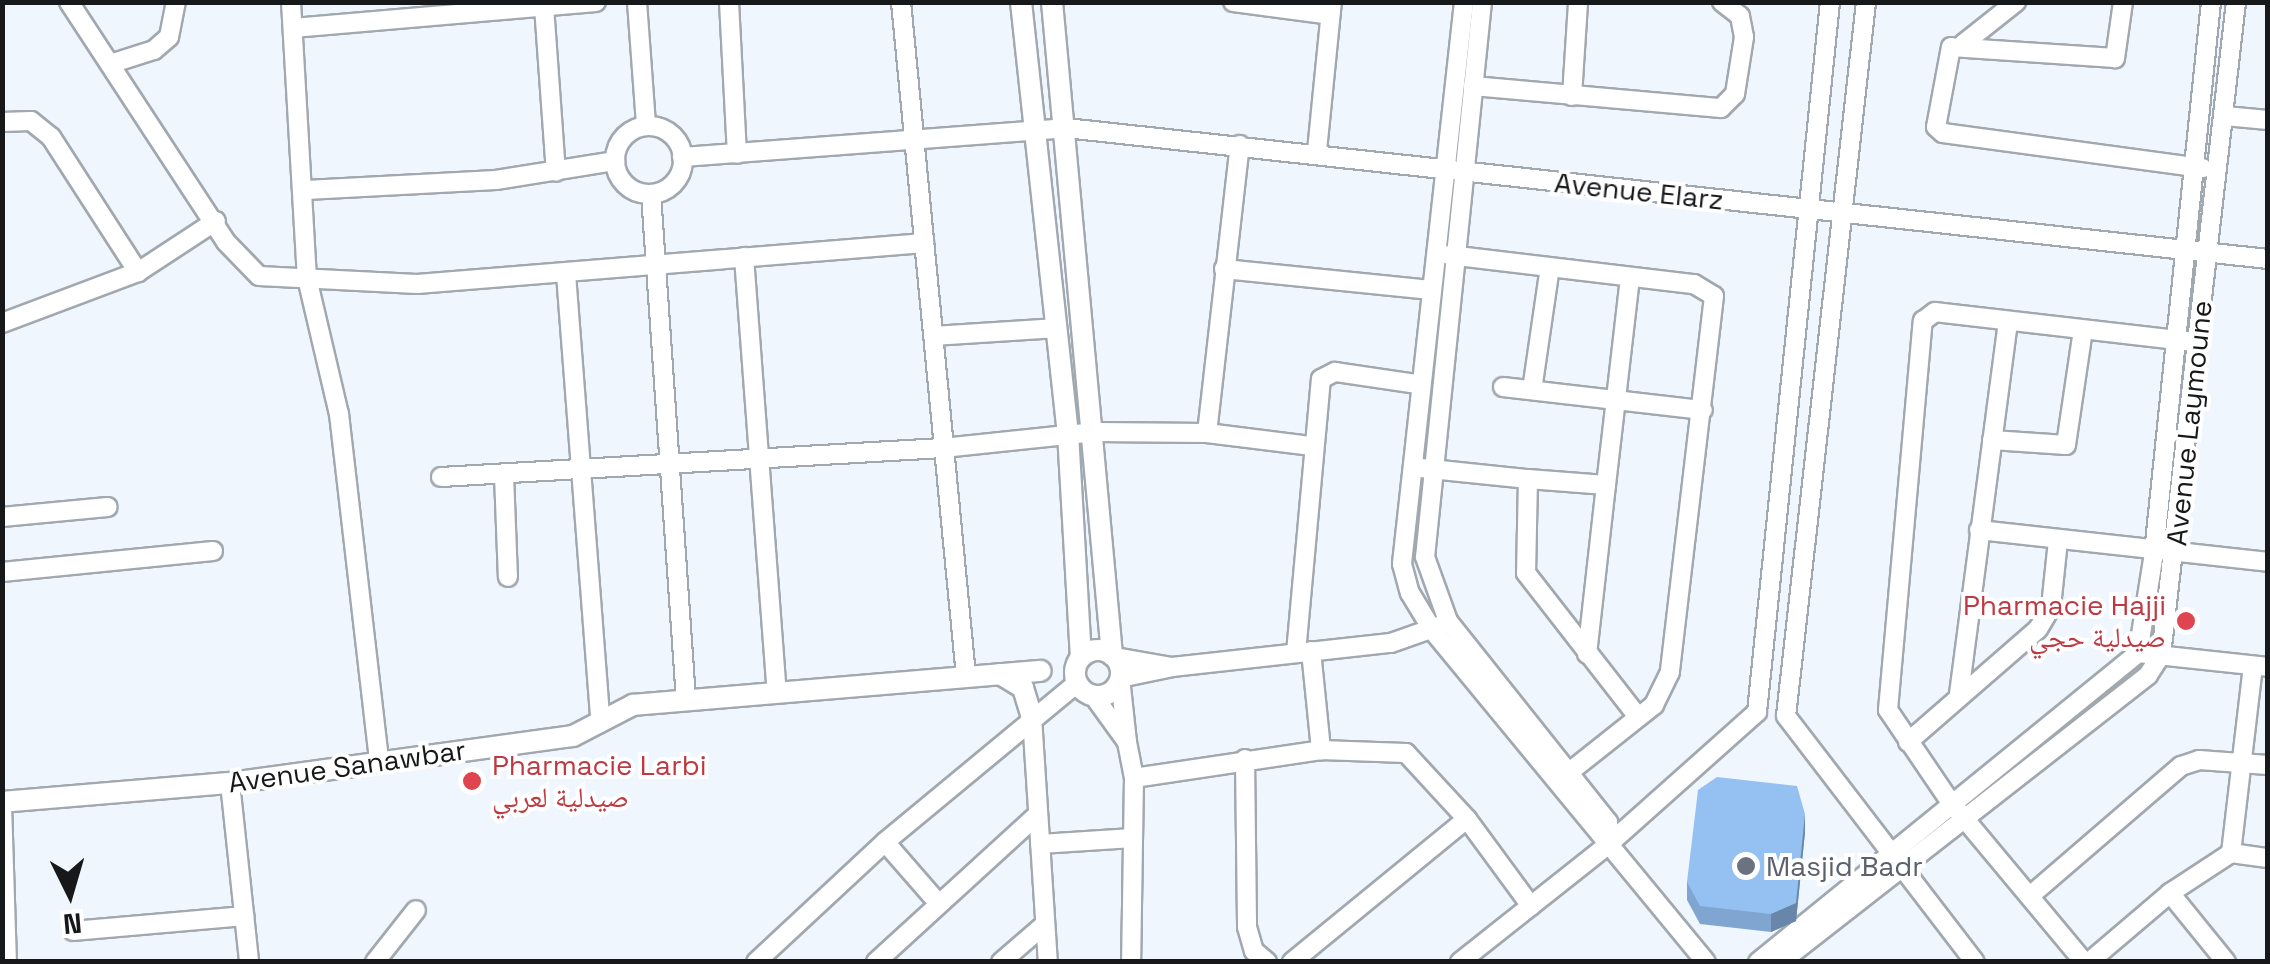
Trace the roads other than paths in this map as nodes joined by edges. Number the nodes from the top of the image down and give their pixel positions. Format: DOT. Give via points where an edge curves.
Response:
graph roads {
  1 [pos="69,2"];
  2 [pos="176,2"];
  3 [pos="292,2"];
  4 [pos="596,2"];
  5 [pos="637,2"];
  6 [pos="729,2"];
  7 [pos="901,2"];
  8 [pos="1022,2"];
  9 [pos="1052,2"];
  10 [pos="1233,2"];
  11 [pos="1464,2"];
  12 [pos="1482,2"];
  13 [pos="1578,2"];
  14 [pos="1722,2"];
  15 [pos="1830,2"];
  16 [pos="1866,2"];
  17 [pos="2016,2"];
  18 [pos="2123,2"];
  19 [pos="2210,2"];
  20 [pos="2236,2"];
  21 [pos="544,6"];
  22 [pos="1331,9"];
  23 [pos="292,28"];
  24 [pos="1963,44"];
  25 [pos="110,64"];
  26 [pos="1474,86"];
  27 [pos="1572,96"];
  28 [pos="2225,116"];
  29 [pos="2268,120"];
  30 [pos="2,122"];
  31 [pos="646,126"];
  32 [pos="1066,128"];
  33 [pos="1036,130"];
  34 [pos="913,140"];
  35 [pos="1240,145"];
  36 [pos="1317,151"];
  37 [pos="737,154"];
  38 [pos="682,157"];
  39 [pos="615,161"];
  40 [pos="2192,167"];
  41 [pos="1444,168"];
  42 [pos="2218,170"];
  43 [pos="556,172"];
  44 [pos="1468,172"];
  45 [pos="306,190"];
  46 [pos="650,194"];
  47 [pos="1807,209"];
  48 [pos="1842,213"];
  49 [pos="216,221"];
  50 [pos="924,243"];
  51 [pos="2183,249"];
  52 [pos="2207,252"];
  53 [pos="1436,254"];
  54 [pos="1457,256"];
  55 [pos="744,257"];
  56 [pos="2268,259"];
  57 [pos="657,266"];
  58 [pos="1550,267"];
  59 [pos="1224,269"];
  60 [pos="138,272"];
  61 [pos="566,274"];
  62 [pos="1630,276"];
  63 [pos="308,278"];
  64 [pos="1431,290"];
  65 [pos="2008,320"];
  66 [pos="2,323"];
  67 [pos="1056,328"];
  68 [pos="2084,330"];
  69 [pos="934,336"];
  70 [pos="2187,342"];
  71 [pos="1417,384"];
  72 [pos="1503,387"];
  73 [pos="1532,390"];
  74 [pos="1614,399"];
  75 [pos="1703,410"];
  76 [pos="1095,432"];
  77 [pos="1068,433"];
  78 [pos="1207,433"];
  79 [pos="1992,440"];
  80 [pos="1312,446"];
  81 [pos="943,448"];
  82 [pos="760,460"];
  83 [pos="672,466"];
  84 [pos="1409,467"];
  85 [pos="1432,470"];
  86 [pos="581,471"];
  87 [pos="504,475"];
  88 [pos="441,478"];
  89 [pos="1528,479"];
  90 [pos="1606,484"];
  91 [pos="108,506"];
  92 [pos="2,517"];
  93 [pos="1979,530"];
  94 [pos="2058,540"];
  95 [pos="212,551"];
  96 [pos="2154,553"];
  97 [pos="2176,555"];
  98 [pos="2268,562"];
  99 [pos="2,572"];
  100 [pos="508,577"];
  101 [pos="1440,626"];
  102 [pos="1304,652"];
  103 [pos="2138,652"];
  104 [pos="1587,654"];
  105 [pos="2162,655"];
  106 [pos="1113,656"];
  107 [pos="1172,666"];
  108 [pos="2260,667"];
  109 [pos="998,674"];
  110 [pos="1081,675"];
  111 [pos="966,676"];
  112 [pos="1120,678"];
  113 [pos="777,692"];
  114 [pos="1959,694"];
  115 [pos="686,699"];
  116 [pos="1757,712"];
  117 [pos="1786,716"];
  118 [pos="1032,717"];
  119 [pos="600,718"];
  120 [pos="1638,718"];
  121 [pos="1128,742"];
  122 [pos="1908,742"];
  123 [pos="1320,750"];
  124 [pos="379,760"];
  125 [pos="1245,760"];
  126 [pos="2242,762"];
  127 [pos="2268,765"];
  128 [pos="1563,777"];
  129 [pos="1134,778"];
  130 [pos="230,783"];
  131 [pos="1948,800"];
  132 [pos="2,804"];
  133 [pos="1038,814"];
  134 [pos="1967,818"];
  135 [pos="1467,819"];
  136 [pos="1133,838"];
  137 [pos="885,842"];
  138 [pos="1610,843"];
  139 [pos="1040,844"];
  140 [pos="2231,854"];
  141 [pos="2268,858"];
  142 [pos="1895,859"];
  143 [pos="2170,893"];
  144 [pos="2032,895"];
  145 [pos="939,904"];
  146 [pos="1531,906"];
  147 [pos="416,910"];
  148 [pos="244,916"];
  149 [pos="1043,926"];
  150 [pos="74,931"];
  151 [pos="764,959"];
  152 [pos="7,962"];
  153 [pos="249,962"];
  154 [pos="376,962"];
  155 [pos="876,962"];
  156 [pos="1001,962"];
  157 [pos="1048,962"];
  158 [pos="1131,962"];
  159 [pos="1267,962"];
  160 [pos="1292,962"];
  161 [pos="1460,962"];
  162 [pos="1706,962"];
  163 [pos="1758,962"];
  164 [pos="1781,962"];
  165 [pos="1976,962"];
  166 [pos="2086,962"];
  167 [pos="2226,962"];
  1 -- 25 [label="street"];
  2 -- 25 [label="street" via="168,37 154,50"];
  3 -- 23 [label="street"];
  4 -- 21 [label="street"];
  5 -- 31 [label="street"];
  6 -- 37 [label="street"];
  7 -- 34 [label="street"];
  8 -- 33 [label="street"];
  9 -- 32 [label="street"];
  10 -- 22 [label="street"];
  11 -- 41 [label="street"];
  12 -- 26 [label="street"];
  13 -- 27 [label="street"];
  14 -- 27 [label="street" via="1744,26 1730,104 1711,110"];
  15 -- 47 [label="street"];
  16 -- 48 [label="street"];
  17 -- 24 [label="street"];
  18 -- 24 [label="street" via="2115,58"];
  19 -- 40 [label="street, Avenue Laymoune"];
  20 -- 28 [label="street, Avenue Laymoune"];
  21 -- 23 [label="street"];
  21 -- 43 [label="street"];
  22 -- 36 [label="street"];
  23 -- 45 [label="street"];
  24 -- 40 [label="street" via="1951,47 1944,60 1939,132"];
  25 -- 49 [label="street"];
  26 -- 27 [label="street"];
  26 -- 44 [label="street"];
  28 -- 29 [label="street"];
  28 -- 42 [label="street, Avenue Laymoune"];
  30 -- 60 [label="street" via="31,121 51,137"];
  31 -- 38 [label="street" via="673,137"];
  31 -- 39 [label="street" via="622,139"];
  32 -- 33 [label="street, Avenue Elarz"];
  32 -- 35 [label="street, Avenue Elarz"];
  32 -- 76 [label="street"];
  33 -- 34 [label="street, Avenue Elarz"];
  33 -- 67 [label="street"];
  34 -- 37 [label="street, Avenue Elarz"];
  34 -- 50 [label="street"];
  35 -- 36 [label="street, Avenue Elarz"];
  35 -- 59 [label="street"];
  36 -- 41 [label="street, Avenue Elarz"];
  37 -- 38 [label="street, Avenue Elarz"];
  38 -- 46 [label="street" via="670,186"];
  39 -- 43 [label="street"];
  39 -- 46 [label="street" via="622,181"];
  40 -- 42 [label="street"];
  40 -- 51 [label="street, Avenue Laymoune"];
  41 -- 44 [label="street, Avenue Elarz"];
  41 -- 53 [label="street"];
  42 -- 52 [label="street, Avenue Laymoune"];
  43 -- 45 [label="street"];
  44 -- 47 [label="street, Avenue Elarz"];
  44 -- 54 [label="street"];
  45 -- 63 [label="street"];
  46 -- 57 [label="street"];
  47 -- 48 [label="street, Avenue Elarz"];
  47 -- 116 [label="street"];
  48 -- 51 [label="street, Avenue Elarz"];
  48 -- 117 [label="street"];
  49 -- 60 [label="street"];
  49 -- 63 [label="street" via="247,270"];
  50 -- 55 [label="street"];
  50 -- 69 [label="street"];
  51 -- 52 [label="street, Avenue Elarz"];
  51 -- 70 [label="street, Avenue Laymoune"];
  52 -- 56 [label="street, Avenue Elarz"];
  52 -- 70 [label="street, Avenue Laymoune"];
  53 -- 54 [label="street"];
  53 -- 64 [label="street"];
  54 -- 58 [label="street"];
  54 -- 85 [label="street"];
  55 -- 57 [label="street"];
  55 -- 82 [label="street"];
  57 -- 61 [label="street"];
  57 -- 83 [label="street"];
  58 -- 62 [label="street"];
  58 -- 73 [label="street"];
  59 -- 64 [label="street"];
  59 -- 78 [label="street"];
  60 -- 66 [label="street"];
  61 -- 63 [label="street" via="417,284"];
  61 -- 86 [label="street"];
  62 -- 74 [label="street"];
  62 -- 75 [label="street" via="1694,284 1714,296"];
  63 -- 124 [label="street" via="339,414"];
  64 -- 71 [label="street"];
  65 -- 68 [label="street"];
  65 -- 79 [label="street"];
  65 -- 122 [label="street" via="1935,312 1922,321 1886,694 1890,719"];
  67 -- 69 [label="street"];
  67 -- 77 [label="street"];
  68 -- 70 [label="street"];
  68 -- 79 [label="street" via="2066,445"];
  69 -- 81 [label="street"];
  70 -- 96 [label="street, Avenue Laymoune"];
  70 -- 97 [label="street, Avenue Laymoune"];
  71 -- 80 [label="street" via="1325,375"];
  71 -- 84 [label="street"];
  72 -- 73 [label="street"];
  73 -- 74 [label="street"];
  74 -- 75 [label="street"];
  74 -- 90 [label="street"];
  75 -- 120 [label="street" via="1670,672 1654,705"];
  76 -- 77 [label="street"];
  76 -- 78 [label="street"];
  76 -- 106 [label="street"];
  77 -- 81 [label="street"];
  77 -- 110 [label="street"];
  78 -- 80 [label="street"];
  79 -- 93 [label="street"];
  80 -- 102 [label="street"];
  81 -- 82 [label="street"];
  81 -- 111 [label="street"];
  82 -- 83 [label="street"];
  82 -- 113 [label="street"];
  83 -- 86 [label="street"];
  83 -- 115 [label="street"];
  84 -- 85 [label="street"];
  84 -- 101 [label="street" via="1402,564 1410,593"];
  85 -- 89 [label="street"];
  85 -- 101 [label="street" via="1425,557"];
  86 -- 87 [label="street"];
  86 -- 119 [label="street"];
  87 -- 88 [label="street"];
  87 -- 100 [label="street"];
  89 -- 90 [label="street"];
  89 -- 104 [label="street" via="1526,574"];
  90 -- 104 [label="street"];
  91 -- 92 [label="street"];
  93 -- 94 [label="street"];
  93 -- 114 [label="street"];
  94 -- 96 [label="street"];
  94 -- 114 [label="street" via="2048,616"];
  95 -- 99 [label="street"];
  96 -- 97 [label="street"];
  96 -- 103 [label="street, Avenue Laymoune"];
  97 -- 98 [label="street"];
  97 -- 105 [label="street, Avenue Laymoune"];
  101 -- 102 [label="street" via="1391,643"];
  101 -- 128 [label="street"];
  102 -- 107 [label="street"];
  102 -- 123 [label="street"];
  103 -- 105 [label="street"];
  103 -- 131 [label="street"];
  104 -- 120 [label="street"];
  105 -- 108 [label="street"];
  105 -- 134 [label="street" via="2148,675"];
  106 -- 107 [label="street"];
  106 -- 110 [label="street" via="1093,650"];
  106 -- 112 [label="street"];
  107 -- 112 [label="street"];
  108 -- 126 [label="street"];
  109 -- 110 [label="street, Avenue Sanawbar"];
  109 -- 111 [label="street, Avenue Sanawbar"];
  109 -- 118 [label="street" via="1023,688"];
  110 -- 112 [label="street" via="1108,693"];
  110 -- 118 [label="street"];
  110 -- 121 [label="street"];
  111 -- 113 [label="street, Avenue Sanawbar"];
  112 -- 121 [label="street"];
  113 -- 115 [label="street, Avenue Sanawbar"];
  114 -- 122 [label="street"];
  115 -- 119 [label="street, Avenue Sanawbar" via="634,705"];
  116 -- 117 [label="street"];
  116 -- 138 [label="street"];
  117 -- 142 [label="street"];
  118 -- 133 [label="street"];
  118 -- 137 [label="street"];
  119 -- 124 [label="street, Avenue Sanawbar" via="573,736"];
  120 -- 128 [label="street"];
  121 -- 129 [label="street"];
  122 -- 131 [label="street"];
  123 -- 125 [label="street"];
  123 -- 135 [label="street" via="1406,754"];
  124 -- 130 [label="street, Avenue Sanawbar"];
  125 -- 129 [label="street"];
  125 -- 159 [label="street" via="1248,927 1254,951"];
  126 -- 127 [label="street"];
  126 -- 140 [label="street"];
  126 -- 144 [label="street" via="2181,766"];
  128 -- 138 [label="street"];
  129 -- 136 [label="street"];
  130 -- 132 [label="street, Avenue Sanawbar"];
  130 -- 148 [label="street"];
  131 -- 134 [label="street"];
  131 -- 142 [label="street"];
  132 -- 152 [label="street"];
  133 -- 139 [label="street"];
  133 -- 145 [label="street"];
  134 -- 142 [label="street"];
  134 -- 144 [label="street"];
  135 -- 146 [label="street"];
  135 -- 160 [label="street"];
  136 -- 139 [label="street"];
  136 -- 158 [label="street"];
  137 -- 145 [label="street"];
  137 -- 151 [label="street"];
  138 -- 146 [label="street"];
  138 -- 162 [label="street"];
  139 -- 149 [label="street"];
  140 -- 141 [label="street"];
  140 -- 143 [label="street"];
  142 -- 163 [label="street"];
  142 -- 164 [label="street"];
  142 -- 165 [label="street"];
  143 -- 166 [label="street"];
  143 -- 167 [label="street"];
  144 -- 166 [label="street"];
  145 -- 155 [label="street"];
  146 -- 161 [label="street"];
  147 -- 154 [label="street"];
  148 -- 150 [label="street"];
  148 -- 153 [label="street"];
  149 -- 156 [label="street"];
  149 -- 157 [label="street"];
}
